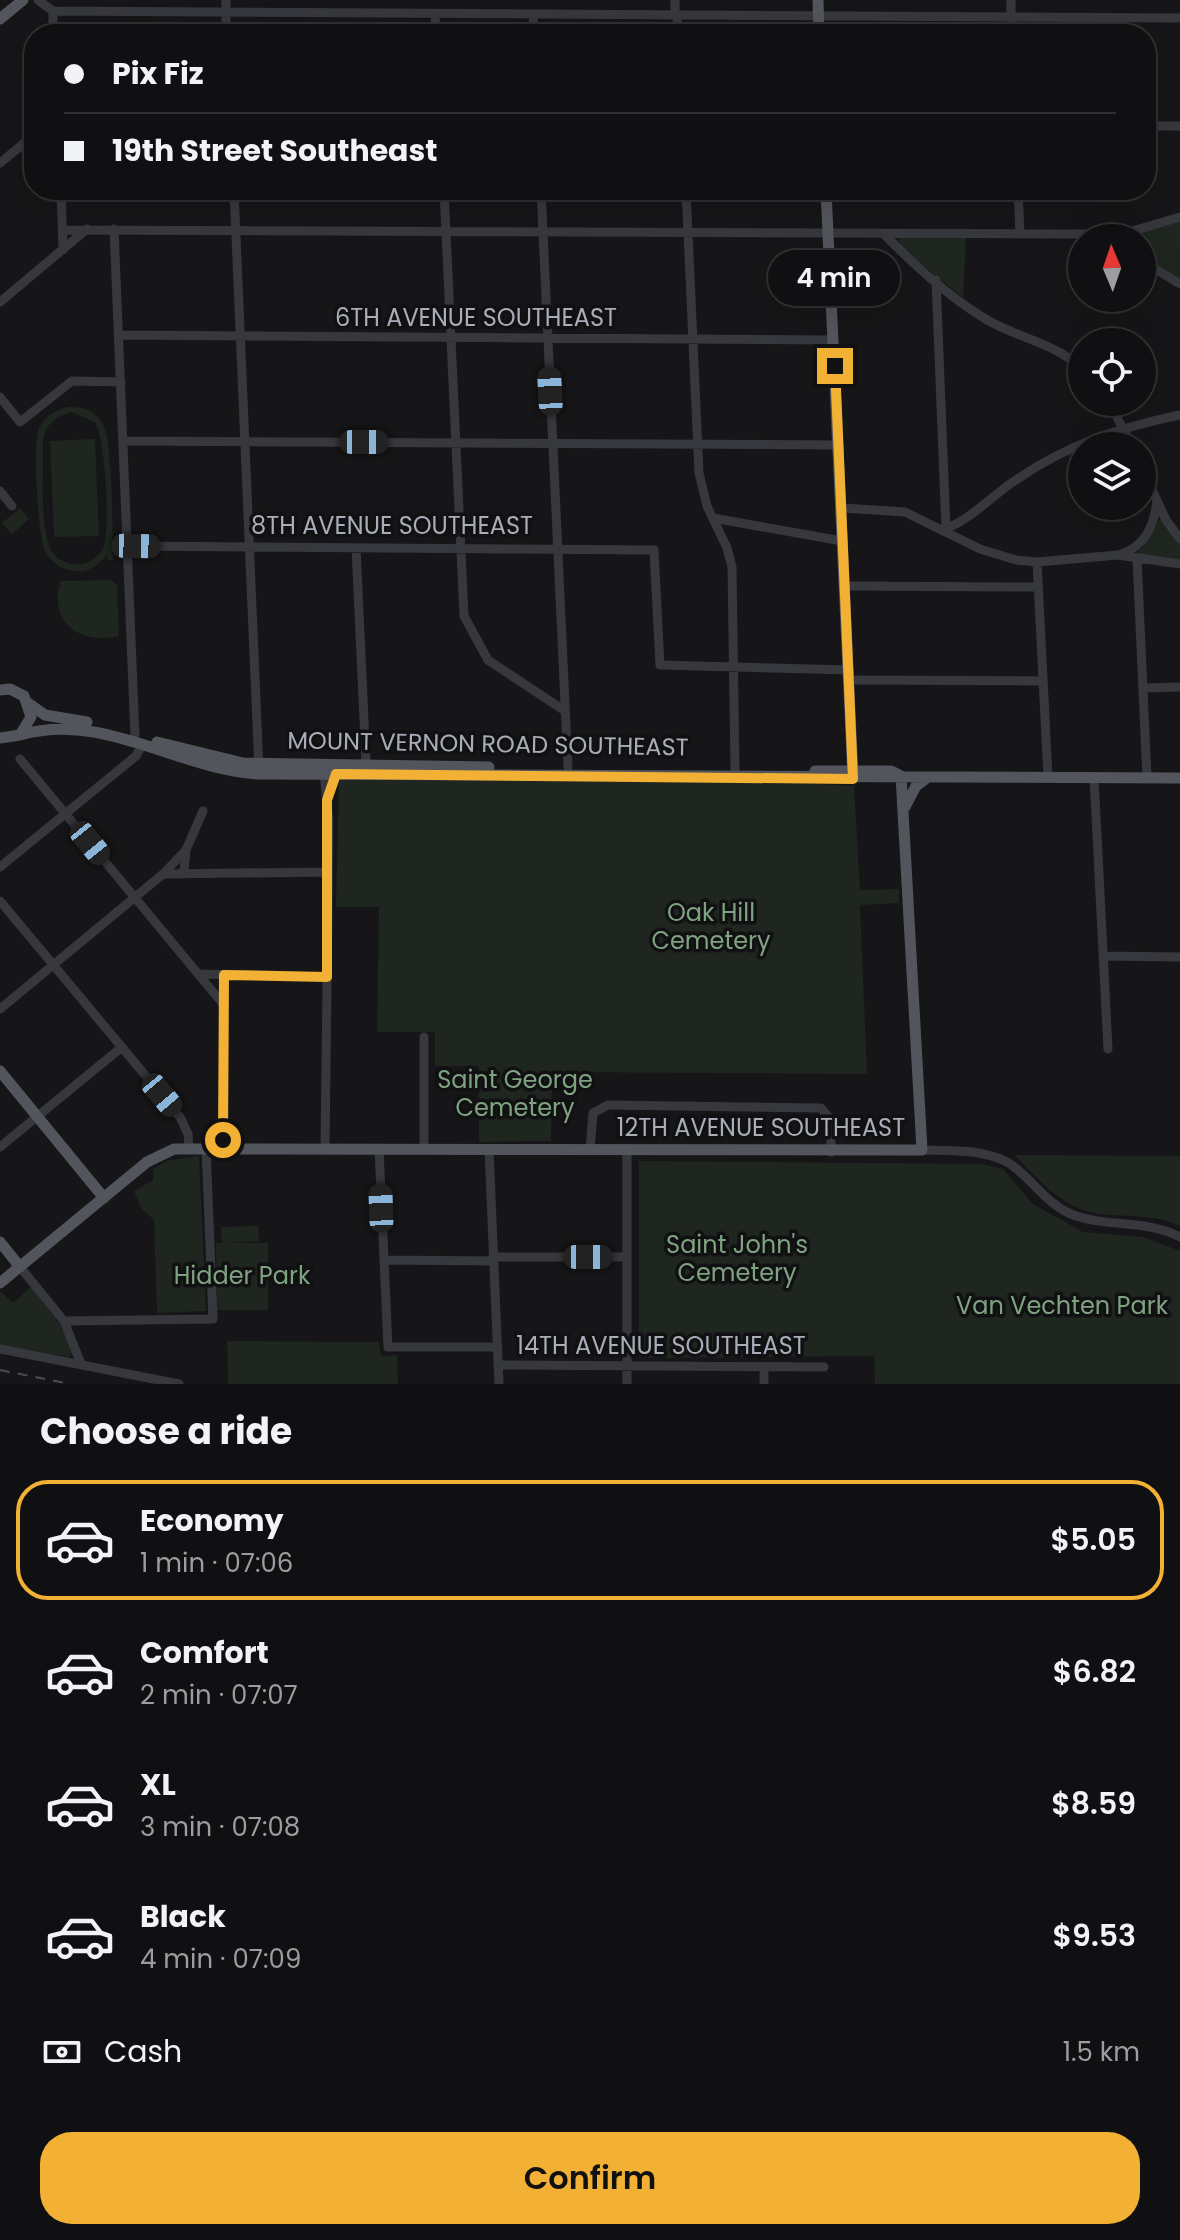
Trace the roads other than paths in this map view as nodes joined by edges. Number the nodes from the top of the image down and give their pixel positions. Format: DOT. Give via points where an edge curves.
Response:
graph roads {
  1 [pos="23,0"];
  2 [pos="38,0"];
  3 [pos="226,0"];
  4 [pos="421,0"];
  5 [pos="675,0"];
  6 [pos="818,0"];
  7 [pos="1011,0"];
  8 [pos="53,11"];
  9 [pos="225,12"];
  10 [pos="421,14"];
  11 [pos="435,14"];
  12 [pos="533,14"];
  13 [pos="676,15"];
  14 [pos="818,16"];
  15 [pos="1011,17"];
  16 [pos="1180,18"];
  17 [pos="0,19"];
  18 [pos="53,24"];
  19 [pos="226,24"];
  20 [pos="436,24"];
  21 [pos="534,24"];
  22 [pos="677,24"];
  23 [pos="818,24"];
  24 [pos="1011,24"];
  25 [pos="1156,126"];
  26 [pos="1180,126"];
  27 [pos="24,143"];
  28 [pos="0,163"];
  29 [pos="62,200"];
  30 [pos="235,200"];
  31 [pos="444,200"];
  32 [pos="541,200"];
  33 [pos="686,200"];
  34 [pos="826,200"];
  35 [pos="1018,200"];
  36 [pos="1180,217"];
  37 [pos="1156,224"];
  38 [pos="87,229"];
  39 [pos="114,229"];
  40 [pos="236,229"];
  41 [pos="63,230"];
  42 [pos="445,230"];
  43 [pos="543,231"];
  44 [pos="687,232"];
  45 [pos="828,233"];
  46 [pos="884,234"];
  47 [pos="1020,234"];
  48 [pos="1068,235"];
  49 [pos="63,250"];
  50 [pos="1156,269"];
  51 [pos="936,280"];
  52 [pos="1180,284"];
  53 [pos="0,302"];
  54 [pos="119,335"];
  55 [pos="240,336"];
  56 [pos="451,337"];
  57 [pos="548,338"];
  58 [pos="693,339"];
  59 [pos="834,340"];
  60 [pos="1068,359"];
  61 [pos="121,382"];
  62 [pos="0,397"];
  63 [pos="1180,415"];
  64 [pos="1117,416"];
  65 [pos="1124,427"];
  66 [pos="1126,432"];
  67 [pos="124,441"];
  68 [pos="245,441"];
  69 [pos="456,443"];
  70 [pos="553,444"];
  71 [pos="697,444"];
  72 [pos="838,445"];
  73 [pos="0,491"];
  74 [pos="1157,501"];
  75 [pos="12,506"];
  76 [pos="842,508"];
  77 [pos="713,518"];
  78 [pos="946,529"];
  79 [pos="1180,539"];
  80 [pos="842,541"];
  81 [pos="129,546"];
  82 [pos="250,547"];
  83 [pos="356,548"];
  84 [pos="461,549"];
  85 [pos="558,549"];
  86 [pos="1118,555"];
  87 [pos="1137,559"];
  88 [pos="1037,562"];
  89 [pos="1180,564"];
  90 [pos="845,586"];
  91 [pos="1038,587"];
  92 [pos="734,668"];
  93 [pos="849,675"];
  94 [pos="1043,681"];
  95 [pos="1180,687"];
  96 [pos="1144,688"];
  97 [pos="1,689"];
  98 [pos="28,703"];
  99 [pos="565,711"];
  100 [pos="20,735"];
  101 [pos="0,738"];
  102 [pos="139,740"];
  103 [pos="20,759"];
  104 [pos="366,763"];
  105 [pos="391,764"];
  106 [pos="258,768"];
  107 [pos="568,768"];
  108 [pos="735,770"];
  109 [pos="330,774"];
  110 [pos="853,775"];
  111 [pos="901,776"];
  112 [pos="931,776"];
  113 [pos="1048,776"];
  114 [pos="1094,777"];
  115 [pos="1147,778"];
  116 [pos="1180,778"];
  117 [pos="905,807"];
  118 [pos="203,811"];
  119 [pos="65,813"];
  120 [pos="186,850"];
  121 [pos="0,867"];
  122 [pos="184,871"];
  123 [pos="327,872"];
  124 [pos="163,874"];
  125 [pos="135,897"];
  126 [pos="0,901"];
  127 [pos="1103,956"];
  128 [pos="1180,957"];
  129 [pos="54,966"];
  130 [pos="198,974"];
  131 [pos="224,975"];
  132 [pos="327,977"];
  133 [pos="223,1004"];
  134 [pos="0,1009"];
  135 [pos="424,1037"];
  136 [pos="122,1047"];
  137 [pos="1108,1049"];
  138 [pos="0,1071"];
  139 [pos="37,1117"];
  140 [pos="0,1147"];
  141 [pos="189,1148"];
  142 [pos="206,1148"];
  143 [pos="223,1148"];
  144 [pos="325,1149"];
  145 [pos="379,1149"];
  146 [pos="424,1149"];
  147 [pos="489,1150"];
  148 [pos="590,1150"];
  149 [pos="627,1150"];
  150 [pos="922,1150"];
  151 [pos="831,1152"];
  152 [pos="104,1198"];
  153 [pos="1180,1237"];
  154 [pos="0,1242"];
  155 [pos="627,1257"];
  156 [pos="494,1259"];
  157 [pos="384,1260"];
  158 [pos="20,1267"];
  159 [pos="0,1283"];
  160 [pos="64,1321"];
  161 [pos="498,1347"];
  162 [pos="0,1349"];
  163 [pos="81,1364"];
  164 [pos="499,1365"];
  165 [pos="627,1366"];
  166 [pos="764,1367"];
  167 [pos="824,1367"];
  168 [pos="179,1384"];
  169 [pos="499,1384"];
  170 [pos="627,1384"];
  171 [pos="764,1384"];
  1 -- 17 [label="main road"];
  2 -- 8 [label="street"];
  3 -- 9 [label="street"];
  4 -- 10 [label="street"];
  5 -- 13 [label="street"];
  6 -- 14 [label="main road"];
  7 -- 15 [label="street"];
  8 -- 9 [label="street"];
  8 -- 18 [label="street"];
  9 -- 10 [label="street"];
  9 -- 19 [label="street"];
  10 -- 11 [label="street"];
  11 -- 12 [label="street"];
  11 -- 20 [label="street"];
  12 -- 13 [label="street" via="548,9"];
  12 -- 21 [label="street"];
  13 -- 14 [label="street"];
  13 -- 22 [label="street"];
  14 -- 15 [label="street"];
  14 -- 23 [label="main road"];
  15 -- 16 [label="street"];
  15 -- 24 [label="street"];
  25 -- 26 [label="street"];
  27 -- 28 [label="street"];
  29 -- 41 [label="street"];
  30 -- 40 [label="street"];
  31 -- 42 [label="street"];
  32 -- 43 [label="street"];
  33 -- 44 [label="street"];
  34 -- 45 [label="main road"];
  35 -- 47 [label="street"];
  36 -- 37 [label="street"];
  38 -- 39 [label="street"];
  38 -- 41 [label="street"];
  38 -- 49 [label="street"];
  39 -- 40 [label="street"];
  39 -- 54 [label="street"];
  40 -- 42 [label="street"];
  40 -- 55 [label="street"];
  41 -- 49 [label="street"];
  42 -- 43 [label="street"];
  42 -- 56 [label="street"];
  43 -- 44 [label="street"];
  43 -- 57 [label="street"];
  44 -- 45 [label="street"];
  44 -- 58 [label="street"];
  45 -- 46 [label="street"];
  45 -- 59 [label="main road"];
  46 -- 47 [label="street"];
  46 -- 51 [label="street"];
  47 -- 48 [label="street"];
  49 -- 53 [label="street"];
  50 -- 52 [label="street"];
  51 -- 60 [label="street" via="987,320"];
  51 -- 78 [label="street"];
  54 -- 55 [label="street, 6TH AVENUE SOUTHEAST"];
  54 -- 61 [label="street"];
  55 -- 56 [label="street, 6TH AVENUE SOUTHEAST"];
  55 -- 68 [label="street"];
  56 -- 57 [label="street, 6TH AVENUE SOUTHEAST"];
  56 -- 69 [label="street"];
  57 -- 58 [label="street, 6TH AVENUE SOUTHEAST"];
  57 -- 70 [label="street"];
  58 -- 59 [label="street, 6TH AVENUE SOUTHEAST"];
  58 -- 71 [label="street"];
  59 -- 72 [label="main road"];
  61 -- 62 [label="street" via="72,381 20,422"];
  61 -- 67 [label="street"];
  63 -- 65 [label="street"];
  64 -- 65 [label="street"];
  65 -- 66 [label="street"];
  65 -- 78 [label="street" via="1057,453"];
  67 -- 68 [label="street"];
  67 -- 81 [label="street"];
  68 -- 69 [label="street"];
  68 -- 82 [label="street"];
  69 -- 70 [label="street"];
  69 -- 84 [label="street"];
  70 -- 71 [label="street"];
  70 -- 85 [label="street"];
  71 -- 72 [label="street"];
  71 -- 77 [label="street" via="699,473"];
  72 -- 76 [label="main road"];
  73 -- 75 [label="street"];
  74 -- 79 [label="street"];
  74 -- 86 [label="street" via="1142,543"];
  76 -- 78 [label="street" via="893,509"];
  76 -- 80 [label="main road"];
  77 -- 80 [label="street"];
  77 -- 92 [label="street" via="732,567"];
  78 -- 88 [label="street" via="997,556"];
  80 -- 90 [label="main road"];
  81 -- 82 [label="street, 8TH AVENUE SOUTHEAST"];
  81 -- 102 [label="street"];
  82 -- 83 [label="street, 8TH AVENUE SOUTHEAST"];
  82 -- 106 [label="street"];
  83 -- 84 [label="street, 8TH AVENUE SOUTHEAST"];
  83 -- 104 [label="street"];
  84 -- 85 [label="street, 8TH AVENUE SOUTHEAST"];
  84 -- 99 [label="street" via="464,616 474,639 499,670"];
  85 -- 92 [label="street, 8TH AVENUE SOUTHEAST" via="654,550 660,665"];
  85 -- 99 [label="street"];
  86 -- 87 [label="street"];
  86 -- 88 [label="street"];
  87 -- 89 [label="street"];
  87 -- 96 [label="street"];
  88 -- 91 [label="street"];
  90 -- 91 [label="street"];
  90 -- 93 [label="main road"];
  91 -- 94 [label="street"];
  92 -- 93 [label="street"];
  92 -- 108 [label="street"];
  93 -- 94 [label="street"];
  93 -- 110 [label="main road"];
  94 -- 113 [label="street"];
  95 -- 96 [label="street"];
  96 -- 115 [label="street"];
  97 -- 98 [label="main road" via="17,692"];
  98 -- 100 [label="main road" via="31,717"];
  98 -- 102 [label="main road, MOUNT VERNON ROAD SOUTHEAST" via="45,715"];
  99 -- 107 [label="street"];
  100 -- 101 [label="main road, MOUNT VERNON ROAD SOUTHEAST"];
  100 -- 102 [label="main road, MOUNT VERNON ROAD SOUTHEAST" via="75,727"];
  102 -- 106 [label="main road, MOUNT VERNON ROAD SOUTHEAST"];
  102 -- 119 [label="street" via="136,756"];
  103 -- 119 [label="street"];
  104 -- 105 [label="main road, MOUNT VERNON ROAD SOUTHEAST"];
  104 -- 106 [label="main road, MOUNT VERNON ROAD SOUTHEAST"];
  105 -- 107 [label="main road, MOUNT VERNON ROAD SOUTHEAST"];
  105 -- 109 [label="main road"];
  106 -- 109 [label="main road, MOUNT VERNON ROAD SOUTHEAST"];
  107 -- 108 [label="main road, MOUNT VERNON ROAD SOUTHEAST"];
  108 -- 110 [label="main road, MOUNT VERNON ROAD SOUTHEAST"];
  109 -- 110 [label="main road, MOUNT VERNON ROAD SOUTHEAST"];
  109 -- 123 [label="street"];
  110 -- 111 [label="main road, MOUNT VERNON ROAD SOUTHEAST" via="891,771"];
  111 -- 112 [label="main road, MOUNT VERNON ROAD SOUTHEAST"];
  111 -- 117 [label="main road"];
  112 -- 113 [label="main road, MOUNT VERNON ROAD SOUTHEAST"];
  112 -- 117 [label="main road" via="916,786"];
  113 -- 114 [label="main road, MOUNT VERNON ROAD SOUTHEAST"];
  114 -- 115 [label="main road, MOUNT VERNON ROAD SOUTHEAST"];
  114 -- 127 [label="street"];
  115 -- 116 [label="main road, MOUNT VERNON ROAD SOUTHEAST"];
  117 -- 150 [label="main road"];
  118 -- 120 [label="street"];
  119 -- 121 [label="street"];
  119 -- 125 [label="street"];
  120 -- 122 [label="street"];
  120 -- 124 [label="street"];
  122 -- 123 [label="street"];
  122 -- 124 [label="street"];
  123 -- 132 [label="street"];
  124 -- 125 [label="street"];
  125 -- 129 [label="street"];
  125 -- 130 [label="street"];
  126 -- 129 [label="street"];
  127 -- 128 [label="street"];
  127 -- 137 [label="street"];
  129 -- 134 [label="street"];
  129 -- 136 [label="street"];
  130 -- 131 [label="street"];
  130 -- 133 [label="street"];
  131 -- 132 [label="street"];
  131 -- 133 [label="street"];
  132 -- 144 [label="street"];
  133 -- 143 [label="street"];
  135 -- 146 [label="street"];
  136 -- 139 [label="street"];
  136 -- 141 [label="street" via="180,1117"];
  138 -- 139 [label="main road"];
  139 -- 140 [label="street"];
  139 -- 152 [label="main road"];
  141 -- 142 [label="main road, 12TH AVENUE SOUTHEAST"];
  141 -- 152 [label="main road, 12TH AVENUE SOUTHEAST" via="153,1157"];
  142 -- 143 [label="main road, 12TH AVENUE SOUTHEAST"];
  142 -- 160 [label="street" via="213,1319"];
  143 -- 144 [label="main road, 12TH AVENUE SOUTHEAST"];
  144 -- 145 [label="main road, 12TH AVENUE SOUTHEAST"];
  145 -- 146 [label="main road, 12TH AVENUE SOUTHEAST"];
  145 -- 157 [label="street"];
  146 -- 147 [label="main road, 12TH AVENUE SOUTHEAST"];
  147 -- 148 [label="main road, 12TH AVENUE SOUTHEAST"];
  147 -- 156 [label="street"];
  148 -- 149 [label="main road, 12TH AVENUE SOUTHEAST"];
  148 -- 151 [label="street" via="593,1113 599,1107 623,1105 821,1108 831,1120"];
  149 -- 151 [label="main road, 12TH AVENUE SOUTHEAST"];
  149 -- 155 [label="street"];
  150 -- 151 [label="main road, 12TH AVENUE SOUTHEAST"];
  150 -- 153 [label="street, 12TH AVENUE SOUTHEAST" via="1004,1160 1069,1213"];
  152 -- 158 [label="main road, 12TH AVENUE SOUTHEAST"];
  154 -- 158 [label="main road"];
  155 -- 156 [label="street"];
  155 -- 165 [label="street"];
  156 -- 157 [label="street"];
  156 -- 161 [label="street"];
  157 -- 161 [label="street, 14TH AVENUE SOUTHEAST" via="388,1347"];
  158 -- 159 [label="main road, 12TH AVENUE SOUTHEAST"];
  158 -- 160 [label="street"];
  160 -- 163 [label="street"];
  161 -- 164 [label="street"];
  162 -- 163 [label="street"];
  163 -- 168 [label="street"];
  164 -- 165 [label="street, 14TH AVENUE SOUTHEAST"];
  164 -- 169 [label="street"];
  165 -- 166 [label="street, 14TH AVENUE SOUTHEAST"];
  165 -- 170 [label="street"];
  166 -- 167 [label="street, 14TH AVENUE SOUTHEAST"];
  166 -- 171 [label="street"];
}
